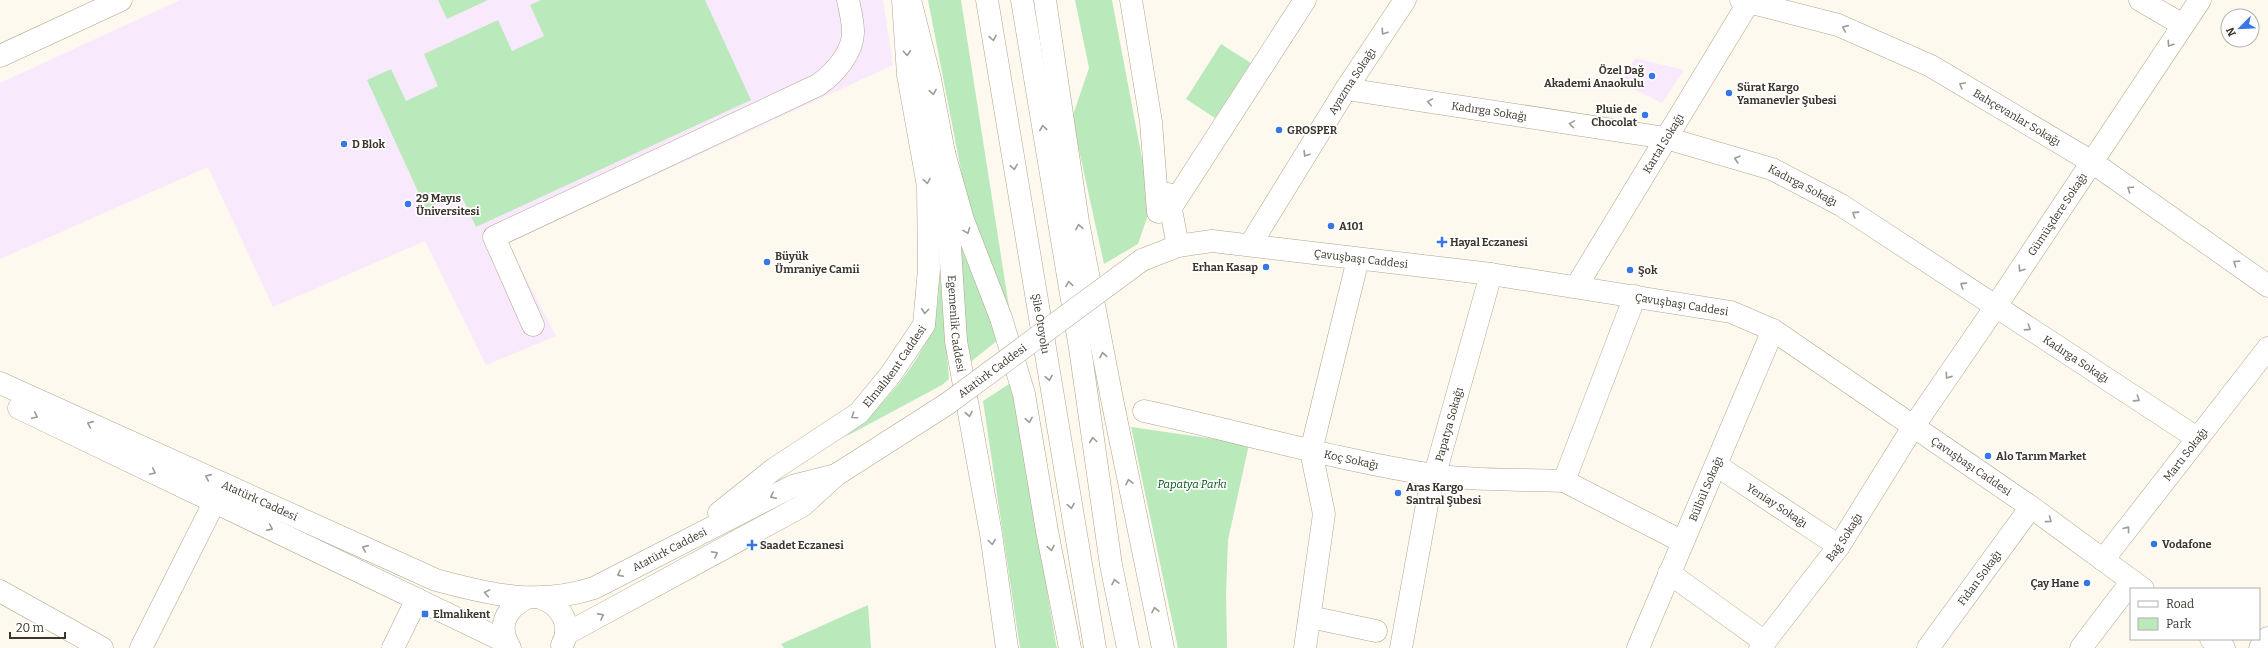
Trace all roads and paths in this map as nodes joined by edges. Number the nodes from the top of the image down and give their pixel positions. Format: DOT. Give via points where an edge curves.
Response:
graph roads {
  1 [pos="121,0"];
  2 [pos="848,0"];
  3 [pos="904,0"];
  4 [pos="910,0"];
  5 [pos="987,0"];
  6 [pos="1022,0"];
  7 [pos="1045,0"];
  8 [pos="1131,0"];
  9 [pos="1140,0"];
  10 [pos="1305,0"];
  11 [pos="1405,0"];
  12 [pos="1747,0"];
  13 [pos="2140,0"];
  14 [pos="2200,0"];
  15 [pos="2183,25"];
  16 [pos="0,56"];
  17 [pos="1346,89"];
  18 [pos="1666,138"];
  19 [pos="944,153"];
  20 [pos="2092,162"];
  21 [pos="1170,209"];
  22 [pos="1250,245"];
  23 [pos="1178,246"];
  24 [pos="1358,259"];
  25 [pos="1142,260"];
  26 [pos="1492,274"];
  27 [pos="2268,286"];
  28 [pos="1576,287"];
  29 [pos="1635,296"];
  30 [pos="1996,306"];
  31 [pos="533,325"];
  32 [pos="1773,330"];
  33 [pos="2268,348"];
  34 [pos="0,383"];
  35 [pos="0,399"];
  36 [pos="1144,411"];
  37 [pos="1913,426"];
  38 [pos="2197,438"];
  39 [pos="1311,451"];
  40 [pos="1716,464"];
  41 [pos="836,475"];
  42 [pos="1435,475"];
  43 [pos="1564,481"];
  44 [pos="793,486"];
  45 [pos="215,501"];
  46 [pos="802,506"];
  47 [pos="2031,507"];
  48 [pos="1683,542"];
  49 [pos="678,544"];
  50 [pos="1839,546"];
  51 [pos="2103,560"];
  52 [pos="1670,573"];
  53 [pos="2138,585"];
  54 [pos="0,591"];
  55 [pos="2130,594"];
  56 [pos="533,598"];
  57 [pos="417,599"];
  58 [pos="1310,617"];
  59 [pos="1376,631"];
  60 [pos="2268,638"];
  61 [pos="2212,640"];
  62 [pos="563,641"];
  63 [pos="508,645"];
  64 [pos="1762,645"];
  65 [pos="102,648"];
  66 [pos="141,648"];
  67 [pos="393,648"];
  68 [pos="1007,648"];
  69 [pos="1070,648"];
  70 [pos="1095,648"];
  71 [pos="1128,648"];
  72 [pos="1163,648"];
  73 [pos="1305,648"];
  74 [pos="1401,648"];
  75 [pos="1638,648"];
  76 [pos="1928,648"];
  77 [pos="2081,648"];
  78 [pos="2224,648"];
  79 [pos="2260,648"];
  1 -- 16 [label="main road"];
  2 -- 31 [label="main road" via="853,33 845,57 832,75 818,85 494,237"];
  3 -- 49 [label="main road, Elmalıkent Caddesi, one-way" via="908,75 928,186 929,269 924,325 891,374 859,413 774,469"];
  4 -- 19 [label="main road, Egemenlik Caddesi, one-way" via="930,78"];
  5 -- 70 [label="main road, Şile Otoyolu, one-way"];
  71 -- 6 [label="main road, one-way" via="1112,565 1080,348"];
  72 -- 7 [label="main road, one-way" via="1078,222"];
  8 -- 21 [label="main road" via="1151,122 1158,212"];
  9 -- 21 [label="main road"];
  10 -- 21 [label="main road"];
  11 -- 17 [label="main road, Ayazma Sokağı, one-way"];
  12 -- 18 [label="main road, Kartal Sokağı"];
  20 -- 12 [label="main road, Bahçevanlar Sokağı, one-way" via="1932,66 1838,25"];
  13 -- 15 [label="main road"];
  14 -- 15 [label="main road, Gümüşdere Sokağı"];
  15 -- 20 [label="main road, Gümüşdere Sokağı, one-way"];
  18 -- 17 [label="main road, Kadırga Sokağı, one-way"];
  17 -- 22 [label="main road, Ayazma Sokağı, one-way"];
  18 -- 28 [label="main road, Kartal Sokağı"];
  30 -- 18 [label="main road, Kadırga Sokağı, one-way" via="1841,205 1772,169"];
  19 -- 68 [label="main road, Egemenlik Caddesi, one-way" via="956,341 991,534"];
  19 -- 69 [label="main road, one-way" via="963,220 1001,318 1024,394"];
  27 -- 20 [label="main road, Bahçevanlar Sokağı, one-way"];
  20 -- 30 [label="main road, Gümüşdere Sokağı, one-way"];
  21 -- 23 [label="main road"];
  22 -- 23 [label="main road, Çavuşbaşı Caddesi" via="1212,241"];
  22 -- 24 [label="main road, Çavuşbaşı Caddesi"];
  23 -- 25 [label="main road, Çavuşbaşı Caddesi"];
  24 -- 26 [label="main road, Çavuşbaşı Caddesi"];
  24 -- 39 [label="main road"];
  25 -- 41 [label="main road, Atatürk Caddesi, bridge" via="947,404"];
  26 -- 28 [label="main road, Çavuşbaşı Caddesi"];
  26 -- 42 [label="main road, Papatya Sokağı"];
  28 -- 29 [label="main road, Çavuşbaşı Caddesi"];
  29 -- 32 [label="main road, Çavuşbaşı Caddesi" via="1731,312"];
  29 -- 43 [label="main road"];
  30 -- 37 [label="main road, Gümüşdere Sokağı, one-way"];
  30 -- 38 [label="main road, Kadırga Sokağı, one-way"];
  32 -- 37 [label="main road, Çavuşbaşı Caddesi"];
  32 -- 40 [label="main road, Bülbül Sokağı"];
  33 -- 38 [label="main road, Martı Sokağı"];
  56 -- 34 [label="main road, Atatürk Caddesi, one-way" via="483,592 436,580"];
  35 -- 45 [label="main road, Atatürk Caddesi, one-way"];
  36 -- 39 [label="main road, Koç Sokağı"];
  37 -- 47 [label="main road, Çavuşbaşı Caddesi"];
  37 -- 50 [label="main road, Bağ Sokağı"];
  51 -- 38 [label="main road, Martı Sokağı, one-way"];
  39 -- 42 [label="main road, Koç Sokağı"];
  39 -- 58 [label="main road" via="1324,514"];
  40 -- 48 [label="main road, Bülbül Sokağı"];
  40 -- 50 [label="main road, Yeniay Sokağı"];
  41 -- 44 [label="main road, Atatürk Caddesi"];
  41 -- 46 [label="main road, Atatürk Caddesi"];
  42 -- 43 [label="main road, Koç Sokağı"];
  42 -- 74 [label="main road, Papatya Sokağı" via="1428,499"];
  43 -- 48 [label="main road"];
  44 -- 46 [label="main road"];
  44 -- 49 [label="main road, Atatürk Caddesi, one-way"];
  45 -- 57 [label="main road, Atatürk Caddesi, one-way"];
  45 -- 66 [label="main road"];
  62 -- 46 [label="main road, Atatürk Caddesi, one-way"];
  47 -- 51 [label="main road, Çavuşbaşı Caddesi, one-way"];
  47 -- 76 [label="main road, Fidan Sokağı"];
  48 -- 52 [label="main road, Bülbül Sokağı"];
  49 -- 56 [label="main road, Atatürk Caddesi, one-way" via="594,588 573,595"];
  50 -- 64 [label="main road, Bağ Sokağı"];
  51 -- 53 [label="main road, Çavuşbaşı Caddesi"];
  52 -- 64 [label="main road, Bağ Sokağı"];
  52 -- 75 [label="main road, Bülbül Sokağı"];
  54 -- 65 [label="main road"];
  55 -- 77 [label="main road"];
  56 -- 62 [label="main road, Atatürk Caddesi" via="558,607 563,615"];
  56 -- 63 [label="main road, Atatürk Caddesi" via="513,606 507,613 504,622"];
  57 -- 63 [label="main road, Atatürk Caddesi"];
  57 -- 67 [label="main road"];
  58 -- 59 [label="main road"];
  58 -- 73 [label="main road"];
  60 -- 79 [label="main road"];
  61 -- 78 [label="main road"];
}
